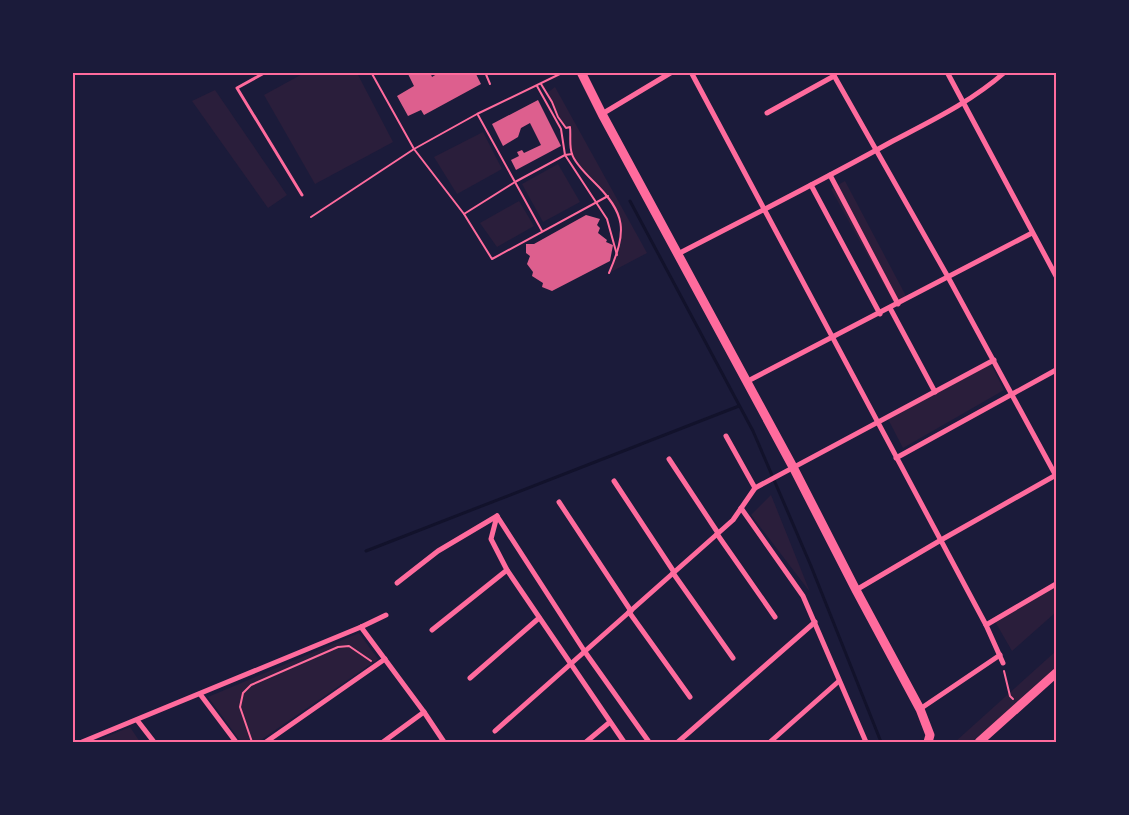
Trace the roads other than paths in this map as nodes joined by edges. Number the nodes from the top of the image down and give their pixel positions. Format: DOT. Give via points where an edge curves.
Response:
graph roads {
  1 [pos="266,72"];
  2 [pos="581,72"];
  3 [pos="672,72"];
  4 [pos="691,72"];
  5 [pos="946,72"];
  6 [pos="1005,72"];
  7 [pos="833,74"];
  8 [pos="964,103"];
  9 [pos="767,113"];
  10 [pos="602,114"];
  11 [pos="877,150"];
  12 [pos="830,175"];
  13 [pos="812,185"];
  14 [pos="302,195"];
  15 [pos="765,209"];
  16 [pos="1032,233"];
  17 [pos="678,254"];
  18 [pos="1056,276"];
  19 [pos="948,277"];
  20 [pos="898,304"];
  21 [pos="890,308"];
  22 [pos="880,314"];
  23 [pos="832,337"];
  24 [pos="994,360"];
  25 [pos="1056,370"];
  26 [pos="746,382"];
  27 [pos="935,392"];
  28 [pos="1012,394"];
  29 [pos="877,423"];
  30 [pos="726,436"];
  31 [pos="896,458"];
  32 [pos="669,459"];
  33 [pos="793,467"];
  34 [pos="1056,476"];
  35 [pos="614,481"];
  36 [pos="755,488"];
  37 [pos="559,502"];
  38 [pos="741,508"];
  39 [pos="497,516"];
  40 [pos="717,533"];
  41 [pos="941,540"];
  42 [pos="507,570"];
  43 [pos="673,573"];
  44 [pos="397,583"];
  45 [pos="1056,584"];
  46 [pos="856,590"];
  47 [pos="630,612"];
  48 [pos="386,615"];
  49 [pos="775,617"];
  50 [pos="539,618"];
  51 [pos="814,622"];
  52 [pos="986,624"];
  53 [pos="361,627"];
  54 [pos="432,630"];
  55 [pos="585,652"];
  56 [pos="1000,655"];
  57 [pos="733,658"];
  58 [pos="385,659"];
  59 [pos="1003,663"];
  60 [pos="570,665"];
  61 [pos="1056,673"];
  62 [pos="470,678"];
  63 [pos="840,681"];
  64 [pos="200,694"];
  65 [pos="690,698"];
  66 [pos="920,709"];
  67 [pos="424,712"];
  68 [pos="137,720"];
  69 [pos="610,722"];
  70 [pos="495,731"];
  71 [pos="82,742"];
  72 [pos="154,742"];
  73 [pos="236,742"];
  74 [pos="266,742"];
  75 [pos="383,742"];
  76 [pos="444,742"];
  77 [pos="586,742"];
  78 [pos="624,742"];
  79 [pos="649,742"];
  80 [pos="678,742"];
  81 [pos="770,742"];
  82 [pos="864,742"];
  83 [pos="928,742"];
  84 [pos="979,742"];
  1 -- 14 [label="lane" via="237,88"];
  2 -- 10 [label="street"];
  3 -- 10 [label="street"];
  4 -- 15 [label="street"];
  5 -- 8 [label="street"];
  6 -- 8 [label="street"];
  7 -- 9 [label="street"];
  7 -- 11 [label="street"];
  8 -- 11 [label="street"];
  8 -- 16 [label="street"];
  10 -- 17 [label="street"];
  11 -- 12 [label="street"];
  11 -- 19 [label="street"];
  12 -- 13 [label="street"];
  12 -- 20 [label="street"];
  13 -- 15 [label="street"];
  13 -- 22 [label="street"];
  15 -- 17 [label="street"];
  15 -- 23 [label="street"];
  16 -- 18 [label="street"];
  16 -- 19 [label="street"];
  17 -- 26 [label="street"];
  19 -- 20 [label="street"];
  19 -- 24 [label="street"];
  20 -- 21 [label="street"];
  21 -- 22 [label="street"];
  21 -- 27 [label="street"];
  22 -- 23 [label="street"];
  23 -- 26 [label="street"];
  23 -- 29 [label="street"];
  24 -- 27 [label="street"];
  24 -- 28 [label="street"];
  25 -- 28 [label="street"];
  26 -- 33 [label="street"];
  27 -- 29 [label="street"];
  28 -- 31 [label="street"];
  28 -- 34 [label="street"];
  29 -- 31 [label="street"];
  29 -- 33 [label="street"];
  30 -- 36 [label="street"];
  31 -- 41 [label="street"];
  32 -- 40 [label="street"];
  33 -- 36 [label="street"];
  33 -- 46 [label="street"];
  34 -- 41 [label="street"];
  35 -- 43 [label="street"];
  36 -- 38 [label="street"];
  37 -- 47 [label="street"];
  38 -- 40 [label="street"];
  38 -- 51 [label="street" via="803,596"];
  39 -- 42 [label="street" via="491,539"];
  39 -- 44 [label="street" via="438,551"];
  39 -- 55 [label="street"];
  40 -- 43 [label="street"];
  40 -- 49 [label="street"];
  41 -- 46 [label="street"];
  41 -- 52 [label="street"];
  42 -- 50 [label="street"];
  42 -- 54 [label="street"];
  43 -- 47 [label="street"];
  43 -- 57 [label="street"];
  45 -- 52 [label="street"];
  46 -- 66 [label="street"];
  47 -- 55 [label="street"];
  47 -- 65 [label="street"];
  48 -- 53 [label="street"];
  50 -- 60 [label="street"];
  50 -- 62 [label="street"];
  51 -- 63 [label="street"];
  51 -- 80 [label="street"];
  52 -- 56 [label="street"];
  53 -- 58 [label="street"];
  53 -- 64 [label="street"];
  55 -- 60 [label="street"];
  55 -- 79 [label="street"];
  56 -- 59 [label="street"];
  56 -- 66 [label="street"];
  58 -- 67 [label="street"];
  58 -- 74 [label="street"];
  60 -- 69 [label="street"];
  60 -- 70 [label="street"];
  61 -- 84 [label="street"];
  63 -- 81 [label="street"];
  63 -- 82 [label="street"];
  64 -- 68 [label="street"];
  64 -- 73 [label="street"];
  66 -- 83 [label="street" via="930,735"];
  67 -- 75 [label="street"];
  67 -- 76 [label="street"];
  68 -- 71 [label="street"];
  68 -- 72 [label="street"];
  69 -- 77 [label="street"];
  69 -- 78 [label="street"];
}
